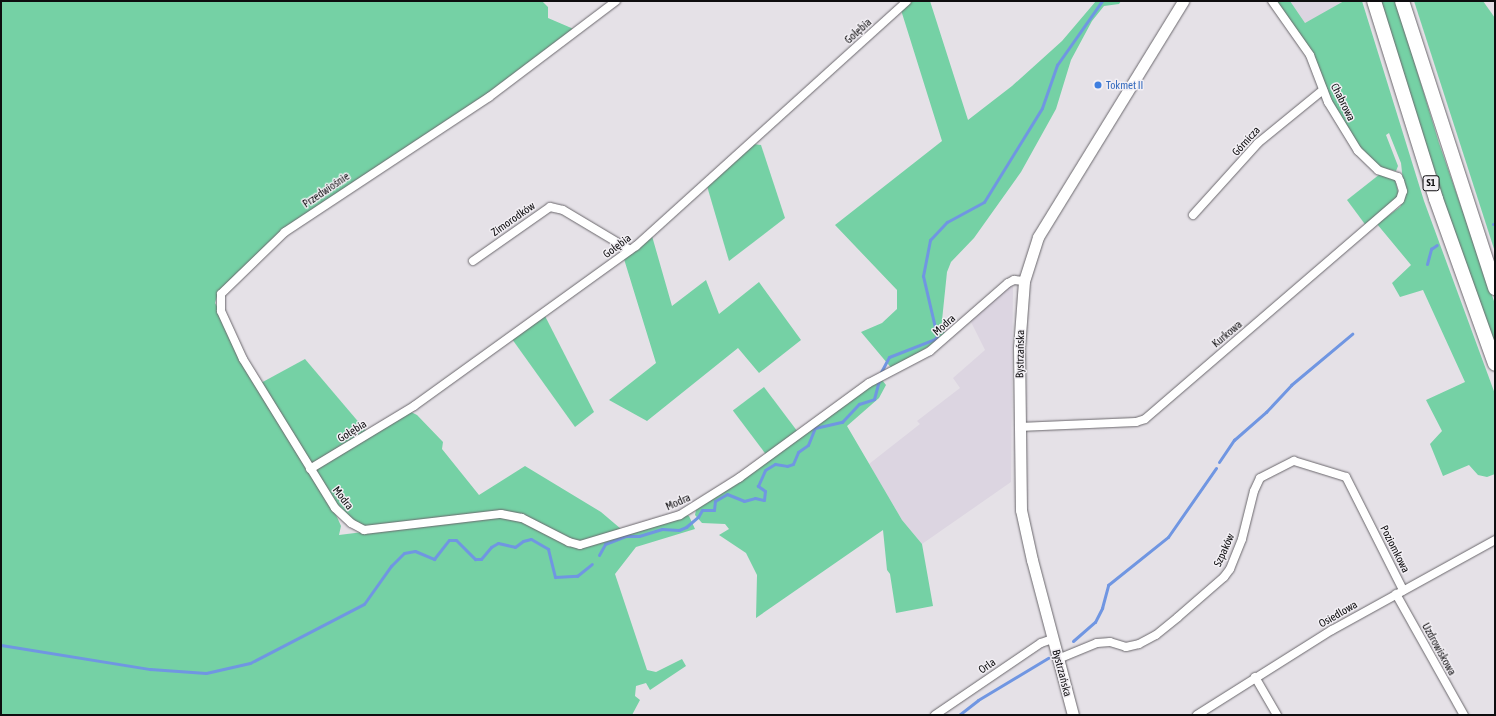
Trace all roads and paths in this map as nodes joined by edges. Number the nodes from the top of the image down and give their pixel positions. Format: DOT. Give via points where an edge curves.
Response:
graph roads {
  1 [pos="616,1"];
  2 [pos="907,1"];
  3 [pos="1180,1"];
  4 [pos="1184,1"];
  5 [pos="1272,1"];
  6 [pos="1374,1"];
  7 [pos="1402,1"];
  8 [pos="1168,26"];
  9 [pos="1323,90"];
  10 [pos="1398,177"];
  11 [pos="1193,215"];
  12 [pos="630,250"];
  13 [pos="473,260"];
  14 [pos="1024,281"];
  15 [pos="1495,288"];
  16 [pos="1495,364"];
  17 [pos="1019,427"];
  18 [pos="310,469"];
  19 [pos="1366,518"];
  20 [pos="1495,540"];
  21 [pos="1400,592"];
  22 [pos="1052,639"];
  23 [pos="1058,659"];
  24 [pos="1255,677"];
  25 [pos="935,715"];
  26 [pos="1074,715"];
  27 [pos="1197,715"];
  28 [pos="1277,715"];
  29 [pos="1464,715"];
  1 -- 18 [label="street, Przedwiośnie" via="489,97 285,232 220,294 221,311 243,359"];
  2 -- 12 [label="street, Gołębia"];
  3 -- 8 [label="main road, Bystrzańska"];
  4 -- 8 [label="main road, Bystrzańska"];
  5 -- 9 [label="street, Chabrowa" via="1310,55"];
  6 -- 16 [label="highway, S1" via="1436,199"];
  7 -- 15 [label="highway, S1"];
  8 -- 14 [label="main road, Bystrzańska" via="1038,237"];
  9 -- 10 [label="street, Chabrowa" via="1336,116 1363,157 1378,170"];
  9 -- 11 [label="street, Górnicza" via="1258,143"];
  10 -- 17 [label="street, Kurkowa" via="1402,191 1397,204 1145,419 1136,422"];
  12 -- 13 [label="street, Zimorodków" via="563,210 550,207"];
  12 -- 18 [label="street, Gołębia" via="414,406"];
  14 -- 17 [label="main road, Bystrzańska" via="1020,317"];
  14 -- 18 [label="street, Modra" via="1014,280 1008,283 939,344 888,375 874,380 690,511 584,544 569,542 522,518 501,514 364,530 339,514"];
  17 -- 22 [label="main road, Bystrzańska" via="1023,527"];
  19 -- 21 [label="street, Poziomkowa"];
  19 -- 23 [label="street, Szpaków" via="1346,477 1302,463 1287,463 1268,472 1257,484 1242,539 1224,577 1152,638 1126,647 1110,642 1098,643"];
  20 -- 21 [label="street, Osiedlowa"];
  21 -- 24 [label="street, Osiedlowa"];
  21 -- 29 [label="street, Uzdrowiskowa"];
  22 -- 23 [label="main road, Bystrzańska"];
  22 -- 25 [label="street, Orla" via="1041,643"];
  23 -- 26 [label="main road, Bystrzańska"];
  24 -- 27 [label="street, Osiedlowa"];
  24 -- 28 [label="street"];
}
